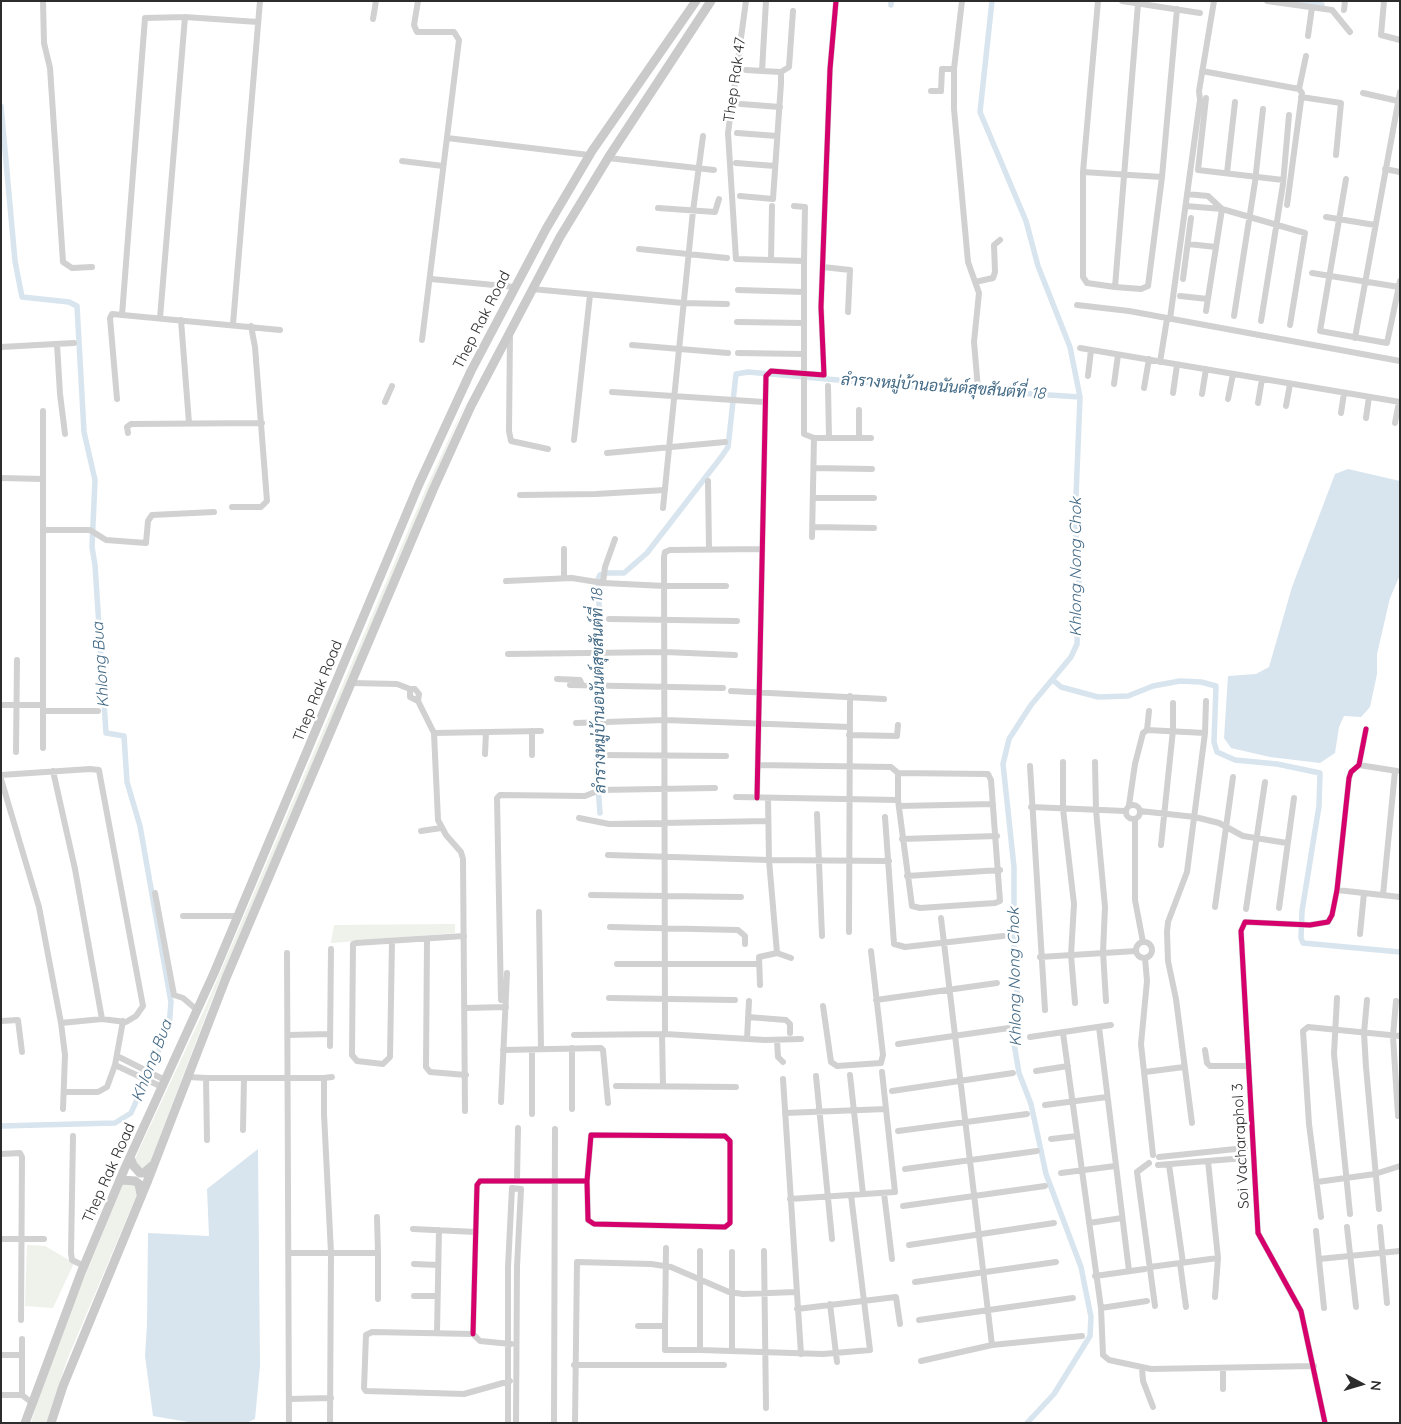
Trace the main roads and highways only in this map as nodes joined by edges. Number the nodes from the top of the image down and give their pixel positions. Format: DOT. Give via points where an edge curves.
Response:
graph roads {
  1 [pos="696,1"];
  2 [pos="712,1"];
  3 [pos="469,374"];
  4 [pos="484,380"];
  5 [pos="458,399"];
  6 [pos="471,406"];
  7 [pos="130,1157"];
  8 [pos="154,1164"];
  9 [pos="119,1182"];
  10 [pos="141,1196"];
  11 [pos="25,1423"];
  12 [pos="51,1423"];
  1 -- 3 [label="main road, Thep Rak Road" via="589,155"];
  2 -- 4 [label="main road, Thep Rak Road" via="560,237"];
  3 -- 4 [label="main road" via="473,383"];
  3 -- 5 [label="main road, Thep Rak Road"];
  4 -- 6 [label="main road, Thep Rak Road"];
  5 -- 6 [label="main road" via="467,396 472,400"];
  5 -- 7 [label="main road, Thep Rak Road" via="419,484 238,916"];
  6 -- 8 [label="main road, Thep Rak Road" via="226,978"];
  7 -- 8 [label="main road" via="140,1173"];
  7 -- 9 [label="main road, Thep Rak Road"];
  8 -- 10 [label="main road, Thep Rak Road"];
  9 -- 10 [label="main road" via="135,1181"];
  9 -- 11 [label="main road, Thep Rak Road"];
  10 -- 12 [label="main road, Thep Rak Road"];
}
